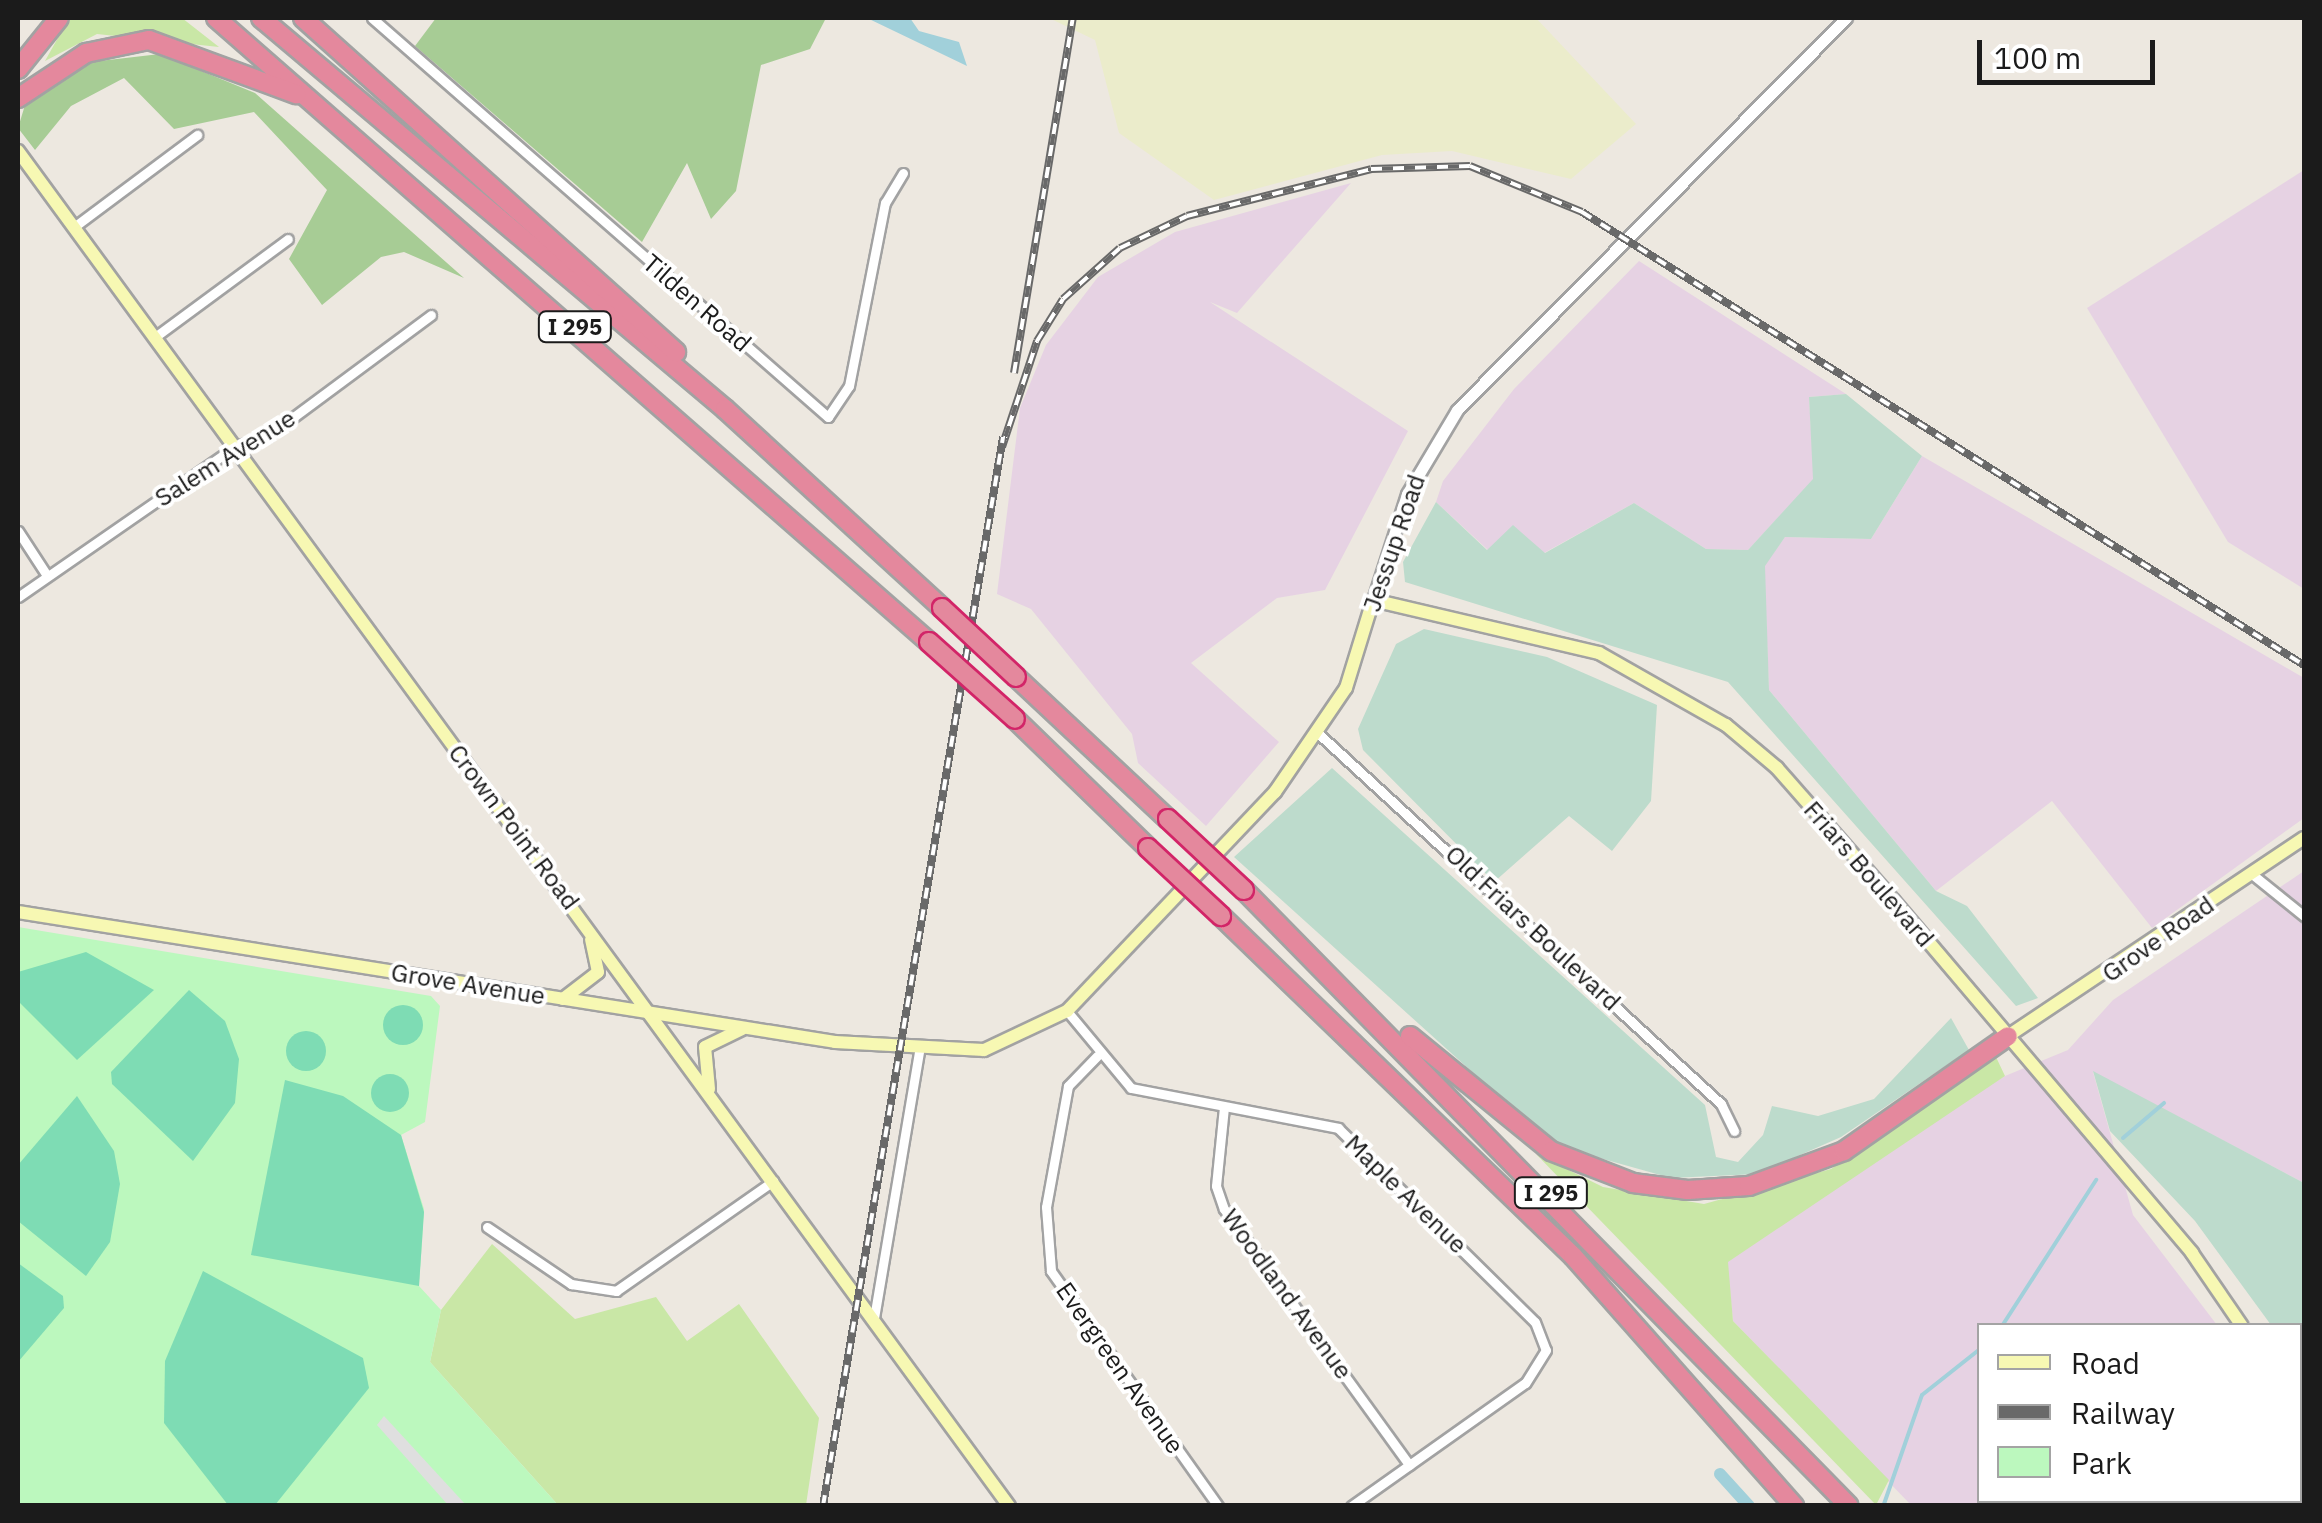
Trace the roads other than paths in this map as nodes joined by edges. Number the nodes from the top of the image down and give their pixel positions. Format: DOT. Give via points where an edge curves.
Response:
graph roads {
  1 [pos="59,18"];
  2 [pos="216,18"];
  3 [pos="260,18"];
  4 [pos="302,18"];
  5 [pos="372,18"];
  6 [pos="1846,18"];
  7 [pos="18,69"];
  8 [pos="18,98"];
  9 [pos="312,101"];
  10 [pos="197,136"];
  11 [pos="18,151"];
  12 [pos="903,174"];
  13 [pos="74,227"];
  14 [pos="288,239"];
  15 [pos="431,316"];
  16 [pos="155,337"];
  17 [pos="725,409"];
  18 [pos="236,446"];
  19 [pos="18,531"];
  20 [pos="46,574"];
  21 [pos="18,597"];
  22 [pos="1373,600"];
  23 [pos="1320,735"];
  24 [pos="2304,838"];
  25 [pos="2252,874"];
  26 [pos="18,912"];
  27 [pos="2304,916"];
  28 [pos="582,920"];
  29 [pos="1333,975"];
  30 [pos="563,999"];
  31 [pos="1067,1011"];
  32 [pos="650,1012"];
  33 [pos="744,1028"];
  34 [pos="2008,1036"];
  35 [pos="919,1052"];
  36 [pos="1097,1056"];
  37 [pos="711,1096"];
  38 [pos="1224,1107"];
  39 [pos="1734,1131"];
  40 [pos="773,1181"];
  41 [pos="487,1228"];
  42 [pos="874,1318"];
  43 [pos="2240,1323"];
  44 [pos="1678,1377"];
  45 [pos="1409,1464"];
  46 [pos="1010,1506"];
  47 [pos="1218,1506"];
  48 [pos="1351,1506"];
  49 [pos="1779,1506"];
  50 [pos="1794,1506"];
  51 [pos="1849,1506"];
  1 -- 7 [label="highway"];
  2 -- 9 [label="highway, I 295"];
  3 -- 17 [label="highway, I 295"];
  4 -- 17 [label="highway" via="700,373"];
  5 -- 12 [label="street, Tilden Road" via="828,417 849,386 886,204"];
  6 -- 22 [label="street, Jessup Road" via="1457,410 1415,476"];
  8 -- 9 [label="highway" via="86,54 149,40"];
  9 -- 44 [label="highway, I 295, bridge" via="1015,720 1573,1256"];
  10 -- 13 [label="street"];
  11 -- 13 [label="main road, Crown Point Road"];
  13 -- 16 [label="main road, Crown Point Road"];
  14 -- 16 [label="street"];
  15 -- 18 [label="street, Salem Avenue" via="268,436"];
  16 -- 18 [label="main road, Crown Point Road"];
  17 -- 29 [label="highway, I 295, bridge"];
  18 -- 20 [label="street, Salem Avenue"];
  18 -- 28 [label="main road, Crown Point Road"];
  19 -- 20 [label="street"];
  20 -- 21 [label="street, Salem Avenue"];
  22 -- 23 [label="main road, Jessup Road"];
  22 -- 34 [label="main road, Friars Boulevard" via="1599,652 1726,725 1777,768"];
  23 -- 31 [label="main road, Jessup Road"];
  23 -- 39 [label="street, Old Friars Boulevard" via="1709,1093"];
  24 -- 25 [label="main road, Grove Road"];
  25 -- 27 [label="street"];
  25 -- 34 [label="main road, Grove Road"];
  26 -- 30 [label="main road, Grove Avenue"];
  28 -- 30 [label="main road" via="598,972"];
  28 -- 32 [label="main road, Crown Point Road"];
  29 -- 34 [label="highway" via="1551,1151 1633,1183 1688,1190 1749,1186 1844,1151"];
  29 -- 51 [label="highway, I 295"];
  30 -- 32 [label="main road, Grove Avenue"];
  31 -- 35 [label="main road, Jessup Road" via="1006,1045"];
  31 -- 36 [label="street, Maple Avenue"];
  32 -- 33 [label="main road, Grove Avenue"];
  32 -- 37 [label="main road, Crown Point Road"];
  33 -- 35 [label="main road, Grove Avenue"];
  33 -- 37 [label="main road" via="706,1048"];
  34 -- 43 [label="main road, Friars Boulevard"];
  35 -- 42 [label="street"];
  36 -- 38 [label="street, Maple Avenue" via="1144,1093"];
  36 -- 47 [label="street, Evergreen Avenue" via="1068,1086 1046,1207 1052,1272"];
  37 -- 40 [label="main road, Crown Point Road"];
  38 -- 45 [label="street, Woodland Avenue" via="1216,1186 1224,1209"];
  38 -- 45 [label="street, Maple Avenue" via="1338,1128 1535,1322 1546,1350 1525,1383"];
  40 -- 41 [label="street" via="616,1291 571,1284"];
  40 -- 42 [label="main road, Crown Point Road"];
  42 -- 46 [label="main road, Crown Point Road"];
  44 -- 49 [label="highway"];
  44 -- 50 [label="highway, I 295"];
  45 -- 48 [label="street"];
}
